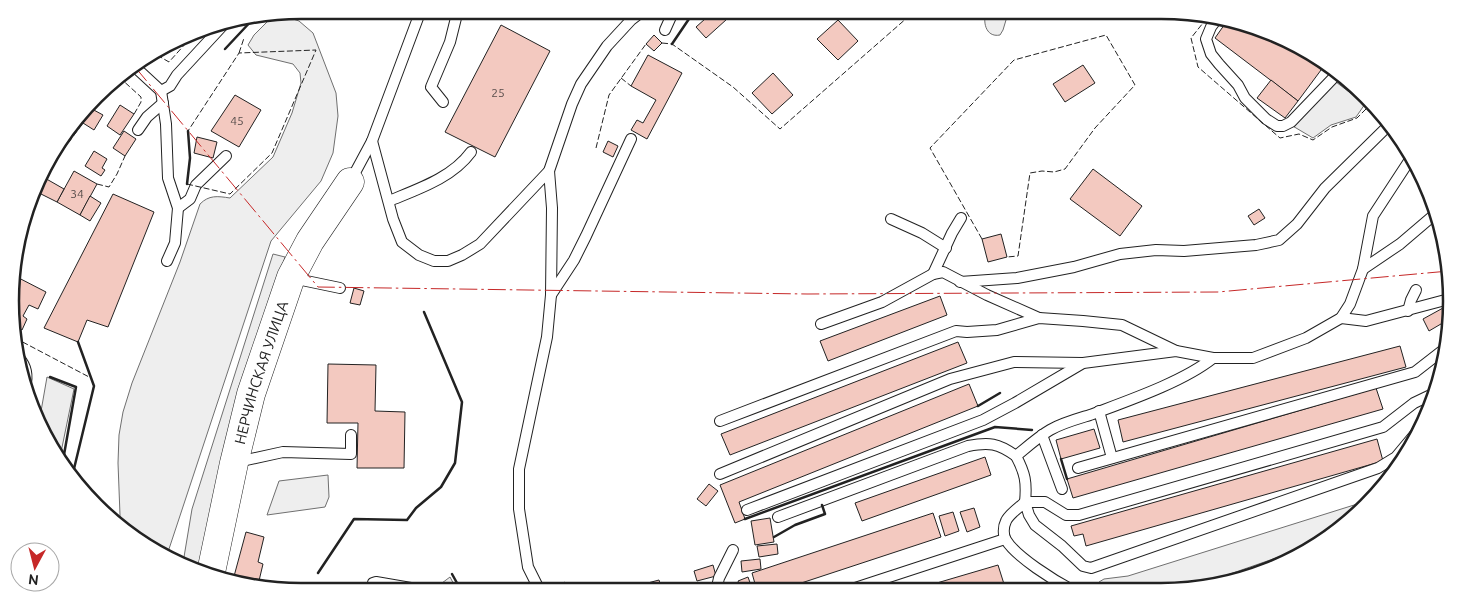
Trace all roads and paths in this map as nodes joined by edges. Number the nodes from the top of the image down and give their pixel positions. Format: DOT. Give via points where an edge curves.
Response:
graph roads {
  1 [pos="418,19"];
  2 [pos="456,19"];
  3 [pos="632,19"];
  4 [pos="670,19"];
  5 [pos="1214,24"];
  6 [pos="665,30"];
  7 [pos="217,32"];
  8 [pos="138,70"];
  9 [pos="1334,78"];
  10 [pos="160,91"];
  11 [pos="443,102"];
  12 [pos="163,104"];
  13 [pos="1385,129"];
  14 [pos="138,130"];
  15 [pos="631,139"];
  16 [pos="372,141"];
  17 [pos="471,152"];
  18 [pos="226,156"];
  19 [pos="1407,164"];
  20 [pos="549,171"];
  21 [pos="350,182"];
  22 [pos="388,201"];
  23 [pos="178,208"];
  24 [pos="961,218"];
  25 [pos="1431,218"];
  26 [pos="891,219"];
  27 [pos="946,248"];
  28 [pos="167,261"];
  29 [pos="1363,269"];
  30 [pos="933,274"];
  31 [pos="291,277"];
  32 [pos="960,282"];
  33 [pos="340,288"];
  34 [pos="1416,290"];
  35 [pos="551,295"];
  36 [pos="1443,301"];
  37 [pos="1408,311"];
  38 [pos="1038,318"];
  39 [pos="1341,318"];
  40 [pos="821,324"];
  41 [pos="1176,351"];
  42 [pos="1438,354"];
  43 [pos="1213,358"];
  44 [pos="1083,363"];
  45 [pos="1426,397"];
  46 [pos="1099,411"];
  47 [pos="720,421"];
  48 [pos="352,435"];
  49 [pos="1042,435"];
  50 [pos="1398,455"];
  51 [pos="1016,456"];
  52 [pos="1112,458"];
  53 [pos="234,463"];
  54 [pos="1078,468"];
  55 [pos="720,474"];
  56 [pos="1062,489"];
  57 [pos="1026,502"];
  58 [pos="747,510"];
  59 [pos="778,517"];
  60 [pos="1005,539"];
  61 [pos="733,550"];
  62 [pos="212,569"];
  63 [pos="536,583"];
  64 [pos="718,583"];
  65 [pos="870,583"];
  66 [pos="1059,583"];
  1 -- 16 [label="lane"];
  2 -- 11 [label="lane" via="431,87"];
  3 -- 20 [label="lane" via="607,46 581,84"];
  4 -- 6 [label="lane"];
  5 -- 9 [label="lane" via="1206,39 1211,54 1245,98 1277,126 1291,122"];
  7 -- 10 [label="lane" via="170,86"];
  8 -- 10 [label="lane"];
  10 -- 12 [label="lane"];
  12 -- 14 [label="lane" via="147,117"];
  12 -- 23 [label="lane" via="168,178"];
  13 -- 32 [label="lane" via="1325,188 1297,224 1279,240 1256,245 1120,254 1017,278"];
  15 -- 35 [label="lane" via="574,260"];
  16 -- 21 [label="lane"];
  16 -- 22 [label="lane"];
  17 -- 22 [label="lane" via="463,163 437,181"];
  18 -- 23 [label="lane" via="196,185 190,199"];
  19 -- 29 [label="lane" via="1373,216"];
  20 -- 22 [label="lane" via="480,244 448,261 434,261 419,255 402,242"];
  20 -- 35 [label="lane"];
  21 -- 31 [label="street, НЕРЧИНСКАЯ УЛИЦА" via="310,241"];
  23 -- 28 [label="lane" via="175,243"];
  24 -- 27 [label="lane"];
  25 -- 29 [label="lane"];
  26 -- 27 [label="lane"];
  27 -- 30 [label="lane"];
  29 -- 39 [label="lane"];
  30 -- 32 [label="lane" via="943,272"];
  30 -- 40 [label="lane" via="882,302"];
  31 -- 33 [label="lane"];
  31 -- 53 [label="street, НЕРЧИНСКАЯ УЛИЦА" via="251,394"];
  32 -- 38 [label="lane"];
  34 -- 37 [label="lane"];
  35 -- 63 [label="lane" via="547,337 519,469 519,509 528,567"];
  36 -- 37 [label="lane"];
  37 -- 39 [label="lane" via="1366,321"];
  38 -- 41 [label="lane" via="1122,325"];
  38 -- 47 [label="lane" via="997,330 956,331"];
  39 -- 43 [label="lane" via="1306,338 1252,358"];
  41 -- 43 [label="lane"];
  41 -- 44 [label="lane"];
  42 -- 52 [label="lane" via="1415,372"];
  43 -- 46 [label="lane" via="1182,377"];
  44 -- 55 [label="lane" via="1014,362 950,380"];
  44 -- 58 [label="lane" via="983,420"];
  45 -- 57 [label="lane" via="1383,427 1079,515 1066,515 1045,502"];
  46 -- 49 [label="lane"];
  46 -- 52 [label="lane"];
  48 -- 53 [label="lane" via="351,454 284,452"];
  49 -- 51 [label="lane"];
  49 -- 56 [label="lane"];
  50 -- 57 [label="lane" via="1378,468 1091,568 1083,566 1035,526"];
  51 -- 57 [label="lane" via="1025,474"];
  51 -- 59 [label="lane" via="994,444 968,446"];
  52 -- 54 [label="lane"];
  53 -- 62 [label="street, НЕРЧИНСКАЯ УЛИЦА"];
  57 -- 60 [label="lane" via="1006,521"];
  60 -- 65 [label="lane"];
  60 -- 66 [label="lane"];
  61 -- 64 [label="lane"];
}
